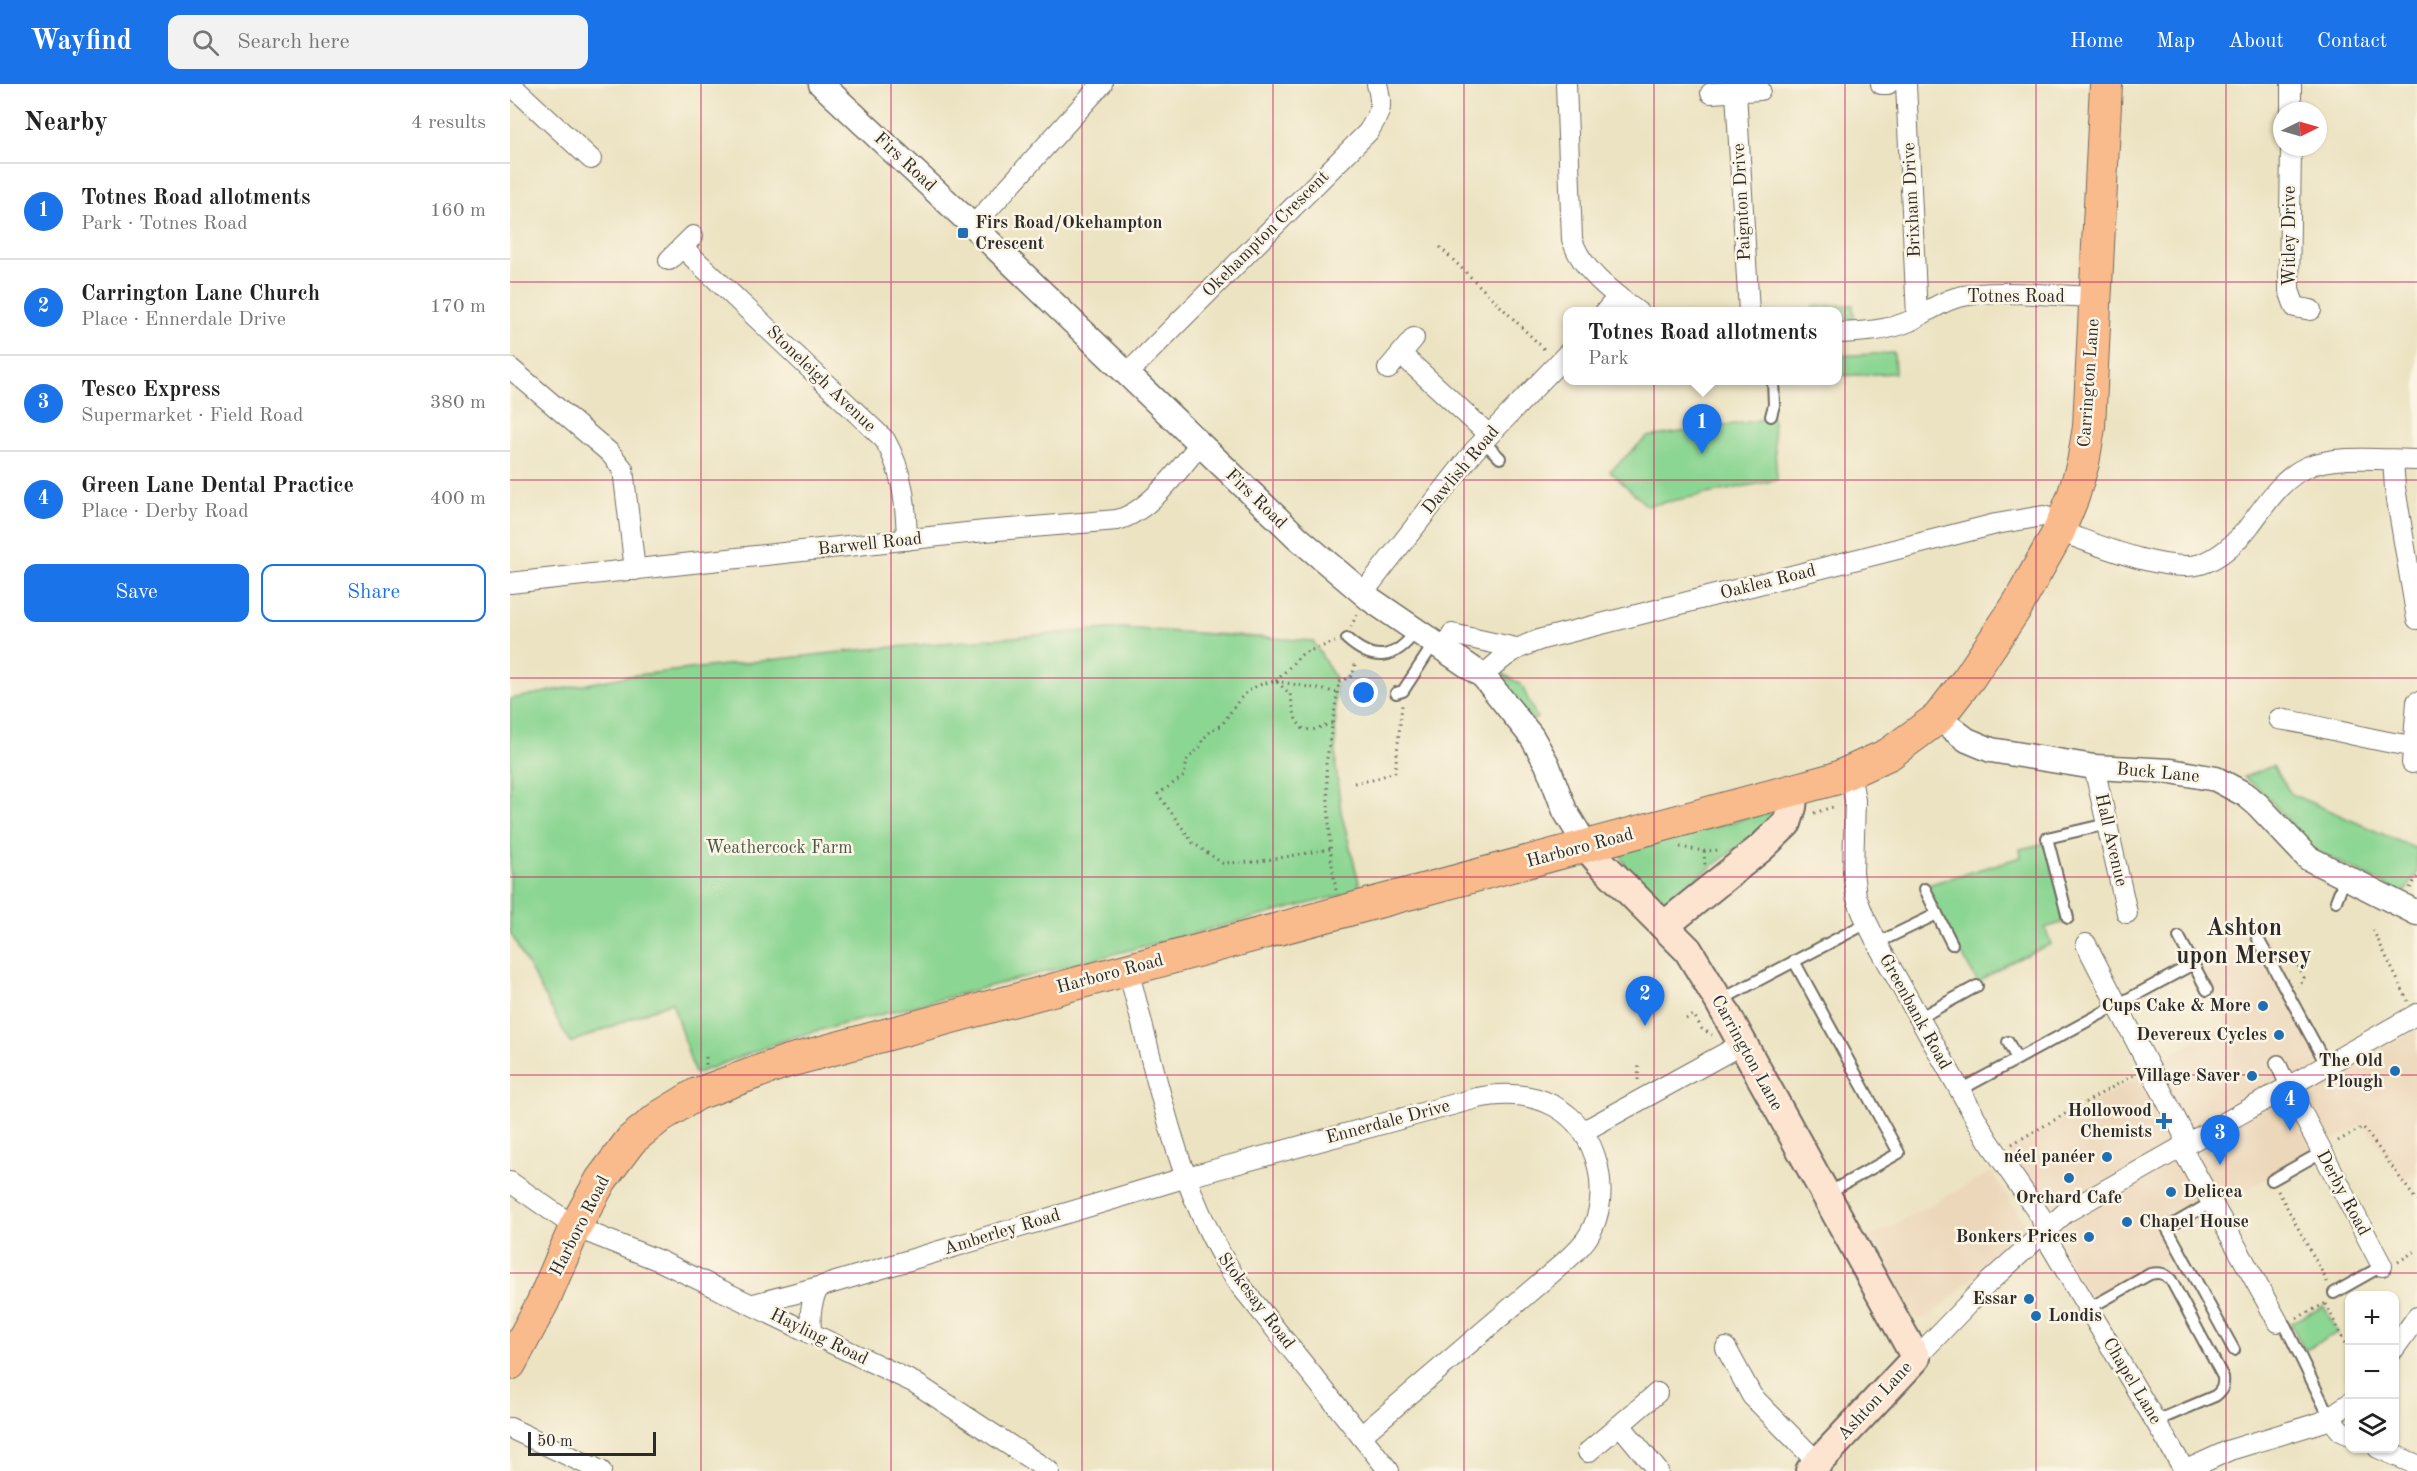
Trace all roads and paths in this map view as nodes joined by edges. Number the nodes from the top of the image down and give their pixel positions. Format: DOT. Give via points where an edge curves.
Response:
graph roads {
  1 [pos="510,84"];
  2 [pos="822,84"];
  3 [pos="1102,84"];
  4 [pos="1377,84"];
  5 [pos="1566,84"];
  6 [pos="1881,84"];
  7 [pos="1888,84"];
  8 [pos="1906,84"];
  9 [pos="2106,84"];
  10 [pos="2291,84"];
  11 [pos="1760,90"];
  12 [pos="1736,92"];
  13 [pos="1711,93"];
  14 [pos="2291,102"];
  15 [pos="2291,156"];
  16 [pos="591,159"];
  17 [pos="973,226"];
  18 [pos="1440,247"];
  19 [pos="681,248"];
  20 [pos="2095,297"];
  21 [pos="1611,304"];
  22 [pos="1749,307"];
  23 [pos="2311,310"];
  24 [pos="1917,316"];
  25 [pos="1842,333"];
  26 [pos="1414,338"];
  27 [pos="1563,358"];
  28 [pos="510,368"];
  29 [pos="1127,374"];
  30 [pos="1773,385"];
  31 [pos="1771,416"];
  32 [pos="1486,438"];
  33 [pos="1199,445"];
  34 [pos="1500,458"];
  35 [pos="2393,460"];
  36 [pos="2417,460"];
  37 [pos="2061,527"];
  38 [pos="908,540"];
  39 [pos="635,570"];
  40 [pos="510,583"];
  41 [pos="1366,596"];
  42 [pos="2417,619"];
  43 [pos="1434,636"];
  44 [pos="1347,639"];
  45 [pos="1516,648"];
  46 [pos="1360,650"];
  47 [pos="1483,676"];
  48 [pos="1276,681"];
  49 [pos="1336,692"];
  50 [pos="1400,692"];
  51 [pos="2417,702"];
  52 [pos="1938,718"];
  53 [pos="2279,719"];
  54 [pos="1333,723"];
  55 [pos="2094,767"];
  56 [pos="1354,783"];
  57 [pos="1853,786"];
  58 [pos="1794,789"];
  59 [pos="1787,823"];
  60 [pos="2107,824"];
  61 [pos="1653,828"];
  62 [pos="1587,847"];
  63 [pos="1330,849"];
  64 [pos="1727,849"];
  65 [pos="2345,877"];
  66 [pos="1925,889"];
  67 [pos="2336,901"];
  68 [pos="1342,912"];
  69 [pos="2127,913"];
  70 [pos="2417,913"];
  71 [pos="1937,914"];
  72 [pos="2068,918"];
  73 [pos="1867,923"];
  74 [pos="1664,926"];
  75 [pos="2373,930"];
  76 [pos="2179,937"];
  77 [pos="2257,937"];
  78 [pos="1877,943"];
  79 [pos="1952,944"];
  80 [pos="2085,944"];
  81 [pos="1794,961"];
  82 [pos="2193,964"];
  83 [pos="1128,970"];
  84 [pos="1977,986"];
  85 [pos="2207,990"];
  86 [pos="1719,1001"];
  87 [pos="2117,1005"];
  88 [pos="2413,1010"];
  89 [pos="1919,1018"];
  90 [pos="2008,1042"];
  91 [pos="1742,1044"];
  92 [pos="2017,1059"];
  93 [pos="2278,1063"];
  94 [pos="1639,1064"];
  95 [pos="2327,1066"];
  96 [pos="2149,1067"];
  97 [pos="1637,1088"];
  98 [pos="2289,1088"];
  99 [pos="1959,1090"];
  100 [pos="1584,1131"];
  101 [pos="2185,1145"];
  102 [pos="1996,1152"];
  103 [pos="2322,1152"];
  104 [pos="1184,1178"];
  105 [pos="2272,1180"];
  106 [pos="510,1182"];
  107 [pos="1825,1195"];
  108 [pos="2417,1201"];
  109 [pos="2212,1202"];
  110 [pos="575,1227"];
  111 [pos="2044,1230"];
  112 [pos="2382,1266"];
  113 [pos="819,1287"];
  114 [pos="2334,1293"];
  115 [pos="2325,1303"];
  116 [pos="754,1305"];
  117 [pos="2088,1309"];
  118 [pos="2417,1317"];
  119 [pos="2282,1324"];
  120 [pos="811,1334"];
  121 [pos="2397,1345"];
  122 [pos="2345,1346"];
  123 [pos="1726,1348"];
  124 [pos="2234,1350"];
  125 [pos="1916,1358"];
  126 [pos="510,1364"];
  127 [pos="1657,1393"];
  128 [pos="2345,1406"];
  129 [pos="2330,1418"];
  130 [pos="2156,1421"];
  131 [pos="1620,1425"];
  132 [pos="510,1428"];
  133 [pos="2345,1433"];
  134 [pos="1361,1436"];
  135 [pos="1588,1452"];
  136 [pos="2388,1453"];
  137 [pos="2417,1465"];
  138 [pos="1814,1467"];
  139 [pos="601,1471"];
  140 [pos="1049,1471"];
  141 [pos="1389,1471"];
  142 [pos="1658,1471"];
  143 [pos="2184,1471"];
  1 -- 16 [label="street"];
  2 -- 17 [label="street, Firs Road"];
  3 -- 17 [label="street"];
  4 -- 29 [label="street, Okehampton Crescent" via="1382,102 1379,116 1368,132"];
  5 -- 21 [label="street" via="1572,239 1577,256"];
  6 -- 7 [label="street"];
  8 -- 24 [label="street, Brixham Drive"];
  9 -- 20 [label="main road, Carrington Lane"];
  10 -- 14 [label="street"];
  11 -- 12 [label="street"];
  12 -- 13 [label="street"];
  12 -- 22 [label="street, Paignton Drive"];
  15 -- 23 [label="street, Witley Drive" via="2289,290 2295,307"];
  17 -- 29 [label="street, Firs Road"];
  18 -- 27 [label="path"];
  19 -- 38 [label="street, Stoneleigh Avenue" via="885,440 902,481"];
  20 -- 24 [label="street, Totnes Road" via="1958,297"];
  20 -- 37 [label="main road, Carrington Lane" via="2089,427 2083,463"];
  24 -- 25 [label="street, Totnes Road" via="1881,330"];
  26 -- 32 [label="street" via="1395,362"];
  27 -- 32 [label="street, Dawlish Road"];
  28 -- 39 [label="street" via="610,453 623,469"];
  29 -- 33 [label="street, Firs Road"];
  30 -- 31 [label="lane"];
  32 -- 34 [label="lane"];
  32 -- 41 [label="street, Dawlish Road"];
  33 -- 38 [label="street, Barwell Road" via="1144,506 1125,518"];
  33 -- 41 [label="street, Firs Road"];
  35 -- 36 [label="street, Oaklea Road"];
  35 -- 37 [label="street, Oaklea Road" via="2347,460 2309,466 2278,489 2234,542 2219,555 2194,566 2135,557"];
  35 -- 42 [label="street"];
  37 -- 45 [label="street, Oaklea Road" via="2043,516 1996,524"];
  37 -- 52 [label="main road, Carrington Lane" via="2017,606"];
  38 -- 39 [label="street, Barwell Road"];
  39 -- 40 [label="street, Barwell Road"];
  41 -- 43 [label="street, Firs Road"];
  41 -- 44 [label="path"];
  43 -- 45 [label="street, Firs Road"];
  43 -- 46 [label="lane" via="1390,654"];
  43 -- 47 [label="street, Firs Road"];
  43 -- 50 [label="lane"];
  44 -- 46 [label="lane"];
  44 -- 48 [label="path" via="1303,653"];
  45 -- 47 [label="street, Oaklea Road"];
  46 -- 49 [label="path" via="1352,676 1339,682"];
  47 -- 62 [label="street, Firs Road" via="1532,737 1565,811"];
  48 -- 49 [label="path"];
  48 -- 54 [label="path" via="1290,694 1296,720 1303,729"];
  48 -- 63 [label="path" via="1263,683 1240,697 1221,726 1213,729 1187,760 1184,776 1158,794 1193,843 1222,862 1255,862"];
  49 -- 54 [label="path"];
  50 -- 56 [label="path" via="1395,772"];
  51 -- 53 [label="street" via="2412,754 2333,729"];
  52 -- 55 [label="street, Buck Lane" via="1967,741 1990,750"];
  52 -- 57 [label="main road, Carrington Lane"];
  54 -- 63 [label="path" via="1326,764"];
  55 -- 60 [label="street, Hall Avenue"];
  55 -- 65 [label="street, Buck Lane" via="2171,771 2216,779 2258,805 2308,858"];
  57 -- 58 [label="main road, Harboro Road"];
  57 -- 59 [label="path"];
  57 -- 73 [label="street, Greenbank Road" via="1853,872 1856,896"];
  58 -- 59 [label="main road"];
  58 -- 61 [label="main road, Harboro Road"];
  59 -- 74 [label="main road"];
  60 -- 69 [label="street, Hall Avenue"];
  60 -- 72 [label="lane" via="2047,838"];
  61 -- 62 [label="main road, Harboro Road"];
  61 -- 64 [label="path" via="1656,842 1704,851"];
  62 -- 68 [label="main road, Harboro Road"];
  62 -- 74 [label="main road, Firs Road"];
  63 -- 68 [label="path"];
  65 -- 67 [label="lane"];
  65 -- 70 [label="street, Buck Lane"];
  66 -- 71 [label="lane"];
  68 -- 83 [label="main road, Harboro Road"];
  71 -- 78 [label="lane"];
  71 -- 79 [label="lane"];
  73 -- 78 [label="street, Greenbank Road"];
  73 -- 81 [label="lane"];
  74 -- 86 [label="main road, Carrington Lane" via="1688,950"];
  75 -- 88 [label="path"];
  76 -- 82 [label="lane"];
  77 -- 95 [label="lane"];
  78 -- 89 [label="street, Greenbank Road"];
  80 -- 87 [label="street"];
  81 -- 86 [label="lane"];
  81 -- 107 [label="lane" via="1899,1153"];
  82 -- 85 [label="lane"];
  82 -- 87 [label="lane"];
  83 -- 104 [label="street, Stokesay Road"];
  83 -- 110 [label="main road, Harboro Road" via="785,1062 698,1094 631,1140 601,1180"];
  84 -- 89 [label="lane"];
  86 -- 91 [label="main road, Carrington Lane"];
  87 -- 92 [label="lane"];
  87 -- 96 [label="street"];
  88 -- 95 [label="street"];
  89 -- 99 [label="street, Greenbank Road"];
  90 -- 92 [label="lane"];
  91 -- 100 [label="street"];
  91 -- 107 [label="main road, Carrington Lane"];
  92 -- 99 [label="lane"];
  93 -- 98 [label="street"];
  94 -- 97 [label="path"];
  95 -- 98 [label="street"];
  96 -- 101 [label="street"];
  96 -- 102 [label="path"];
  98 -- 101 [label="street"];
  98 -- 103 [label="street, Derby Road"];
  99 -- 102 [label="street, Greenbank Road"];
  100 -- 104 [label="street, Ennerdale Drive" via="1562,1111 1539,1099 1493,1094"];
  100 -- 134 [label="street, Ennerdale Drive" via="1601,1178 1601,1197 1590,1234 1561,1265"];
  101 -- 109 [label="street" via="2186,1156"];
  101 -- 111 [label="street" via="2065,1213"];
  102 -- 111 [label="street, Greenbank Road" via="2040,1217"];
  103 -- 105 [label="lane"];
  103 -- 108 [label="path" via="2363,1127"];
  103 -- 112 [label="street, Derby Road"];
  104 -- 113 [label="street, Amberley Road"];
  104 -- 134 [label="street, Stokesay Road" via="1228,1268"];
  105 -- 114 [label="path"];
  106 -- 110 [label="street, Hayling Road"];
  107 -- 125 [label="main road, Carrington Lane"];
  109 -- 119 [label="street"];
  109 -- 124 [label="lane" via="2167,1228"];
  110 -- 116 [label="street, Hayling Road"];
  110 -- 126 [label="main road, Harboro Road" via="543,1302"];
  111 -- 117 [label="street, Chapel Lane"];
  111 -- 125 [label="street"];
  112 -- 114 [label="lane"];
  113 -- 116 [label="street, Amberley Road"];
  113 -- 120 [label="street" via="811,1308"];
  114 -- 115 [label="path" via="2336,1297"];
  115 -- 119 [label="path"];
  115 -- 122 [label="path"];
  116 -- 120 [label="street, Hayling Road"];
  117 -- 130 [label="street, Chapel Lane"];
  117 -- 130 [label="lane" via="2150,1274 2165,1274 2171,1280 2223,1377 2223,1384 2215,1396"];
  118 -- 121 [label="street"];
  119 -- 129 [label="lane"];
  120 -- 140 [label="street, Hayling Road" via="915,1383"];
  123 -- 138 [label="street" via="1752,1396"];
  125 -- 138 [label="main road, Ashton Lane"];
  127 -- 131 [label="street"];
  128 -- 129 [label="street"];
  129 -- 133 [label="street"];
  129 -- 143 [label="street" via="2230,1450"];
  130 -- 143 [label="street, Chapel Lane"];
  131 -- 135 [label="street"];
  131 -- 142 [label="street"];
  132 -- 139 [label="street"];
  134 -- 141 [label="street, Stokesay Road"];
  136 -- 137 [label="street"];
}
